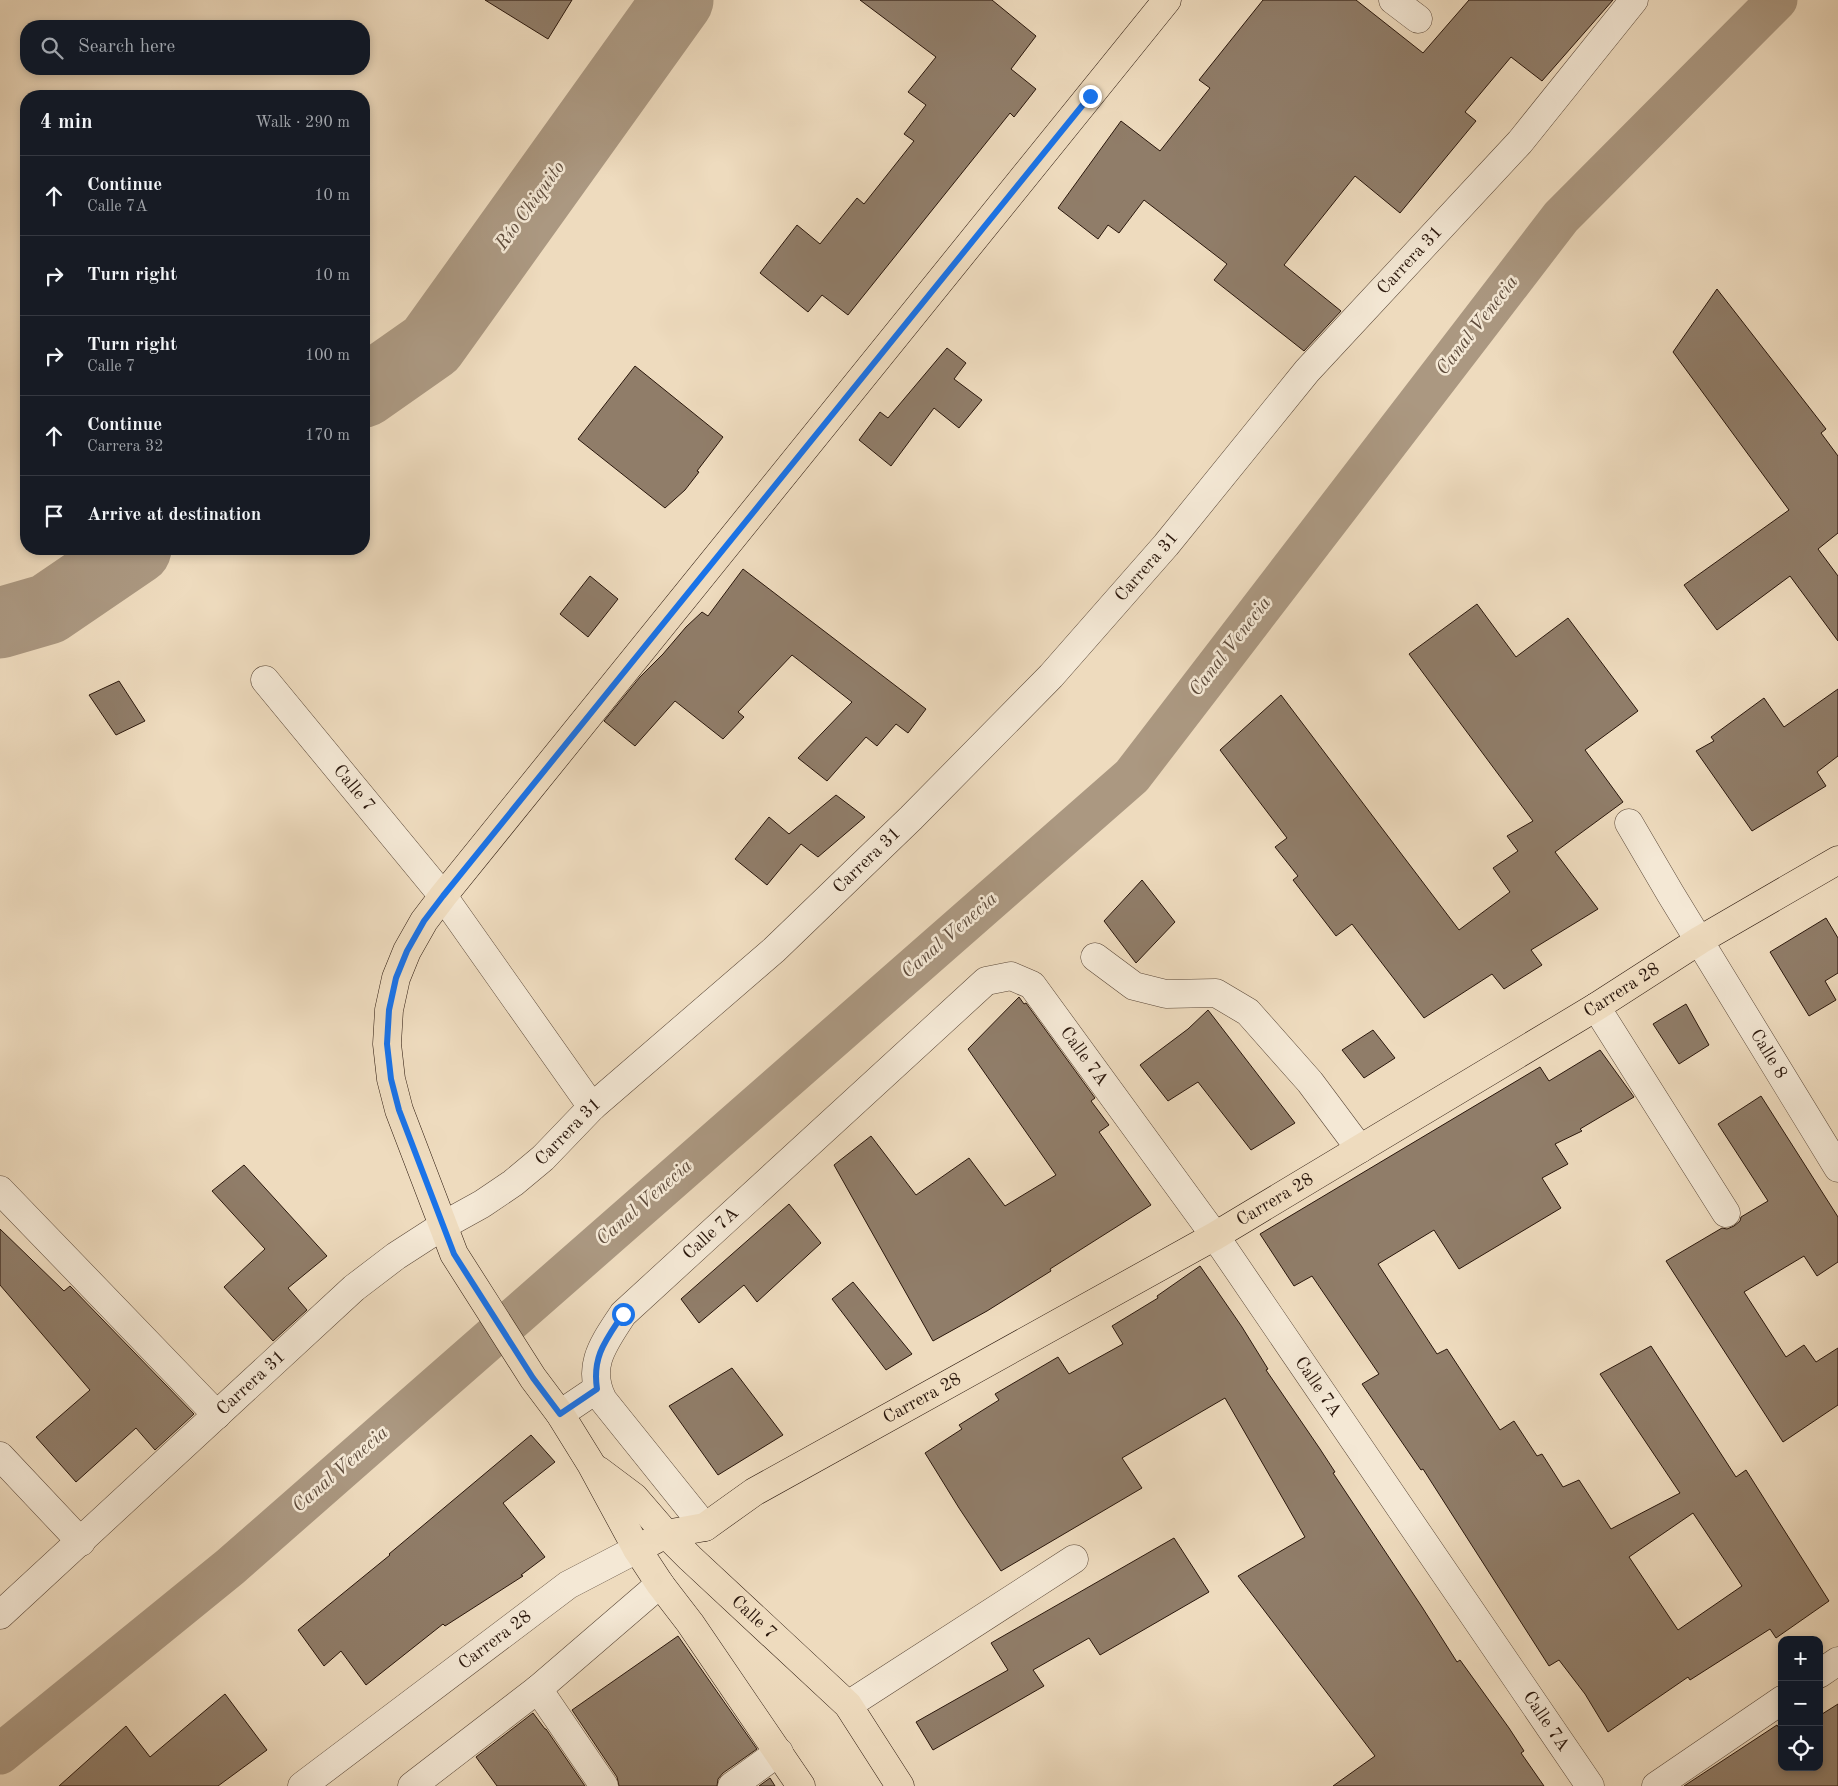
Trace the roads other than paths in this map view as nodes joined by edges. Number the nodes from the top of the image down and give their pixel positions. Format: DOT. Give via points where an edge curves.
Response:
graph roads {
  1 [pos="1167,0"];
  2 [pos="1394,0"];
  3 [pos="1634,0"];
  4 [pos="1418,19"];
  5 [pos="265,680"];
  6 [pos="1629,822"];
  7 [pos="1838,860"];
  8 [pos="443,896"];
  9 [pos="1700,940"];
  10 [pos="1095,957"];
  11 [pos="1596,1007"];
  12 [pos="592,1107"];
  13 [pos="1360,1149"];
  14 [pos="1838,1168"];
  15 [pos="0,1190"];
  16 [pos="1726,1213"];
  17 [pos="444,1226"];
  18 [pos="1215,1236"];
  19 [pos="597,1389"];
  20 [pos="560,1414"];
  21 [pos="217,1415"];
  22 [pos="0,1456"];
  23 [pos="591,1464"];
  24 [pos="705,1527"];
  25 [pos="666,1534"];
  26 [pos="81,1542"];
  27 [pos="637,1549"];
  28 [pos="690,1558"];
  29 [pos="1074,1559"];
  30 [pos="660,1584"];
  31 [pos="0,1615"];
  32 [pos="1838,1661"];
  33 [pos="1823,1671"];
  34 [pos="538,1689"];
  35 [pos="1778,1703"];
  36 [pos="848,1705"];
  37 [pos="779,1752"];
  38 [pos="302,1786"];
  39 [pos="412,1786"];
  40 [pos="604,1786"];
  41 [pos="732,1786"];
  42 [pos="801,1786"];
  43 [pos="900,1786"];
  44 [pos="1590,1786"];
  45 [pos="1656,1786"];
  1 -- 8 [label="main road"];
  2 -- 4 [label="street"];
  3 -- 12 [label="street, Carrera 31" via="1520,142 1307,371 1166,545 1051,676 774,950"];
  5 -- 8 [label="street, Calle 7"];
  6 -- 9 [label="street, Calle 8"];
  7 -- 9 [label="main road, Carrera 28"];
  8 -- 12 [label="street, Calle 7"];
  8 -- 17 [label="main road, Calle 7" via="424,921 396,978 389,1010 387,1044 399,1110"];
  9 -- 11 [label="main road, Carrera 28"];
  9 -- 14 [label="street, Calle 8"];
  10 -- 13 [label="street" via="1134,986 1166,994 1216,993 1248,1012 1310,1082"];
  11 -- 13 [label="main road, Carrera 28"];
  11 -- 16 [label="street"];
  12 -- 17 [label="street, Carrera 31" via="543,1158 513,1183"];
  13 -- 18 [label="main road, Carrera 28"];
  15 -- 21 [label="street"];
  17 -- 20 [label="main road, Calle 7" via="454,1254 533,1378"];
  17 -- 21 [label="street, Carrera 31" via="396,1256 354,1288"];
  18 -- 19 [label="street, Calle 7A" via="1032,984 1011,976 986,981 623,1314 600,1349 595,1374"];
  18 -- 24 [label="main road, Carrera 28" via="754,1492"];
  18 -- 44 [label="street, Calle 7A"];
  19 -- 20 [label="street"];
  19 -- 24 [label="street"];
  20 -- 23 [label="main road, Calle 7"];
  21 -- 26 [label="street, Carrera 31"];
  22 -- 26 [label="street"];
  23 -- 25 [label="main road, Calle 7" via="634,1497"];
  23 -- 27 [label="main road, Calle 7"];
  24 -- 25 [label="main road, Carrera 28"];
  24 -- 28 [label="main road, Carrera 28"];
  25 -- 27 [label="main road, Carrera 28"];
  25 -- 28 [label="main road, Calle 7"];
  26 -- 31 [label="street, Carrera 31"];
  27 -- 30 [label="main road, Calle 7"];
  27 -- 38 [label="street, Carrera 28" via="568,1585"];
  28 -- 30 [label="main road, Carrera 28"];
  28 -- 36 [label="main road, Calle 7"];
  29 -- 36 [label="street"];
  30 -- 34 [label="street, Carrera 28"];
  30 -- 37 [label="main road, Calle 7"];
  32 -- 33 [label="street"];
  34 -- 39 [label="street, Carrera 28"];
  34 -- 40 [label="street"];
  35 -- 45 [label="street"];
  36 -- 43 [label="main road, Calle 7"];
  37 -- 41 [label="street"];
  37 -- 42 [label="main road, Calle 7"];
}
